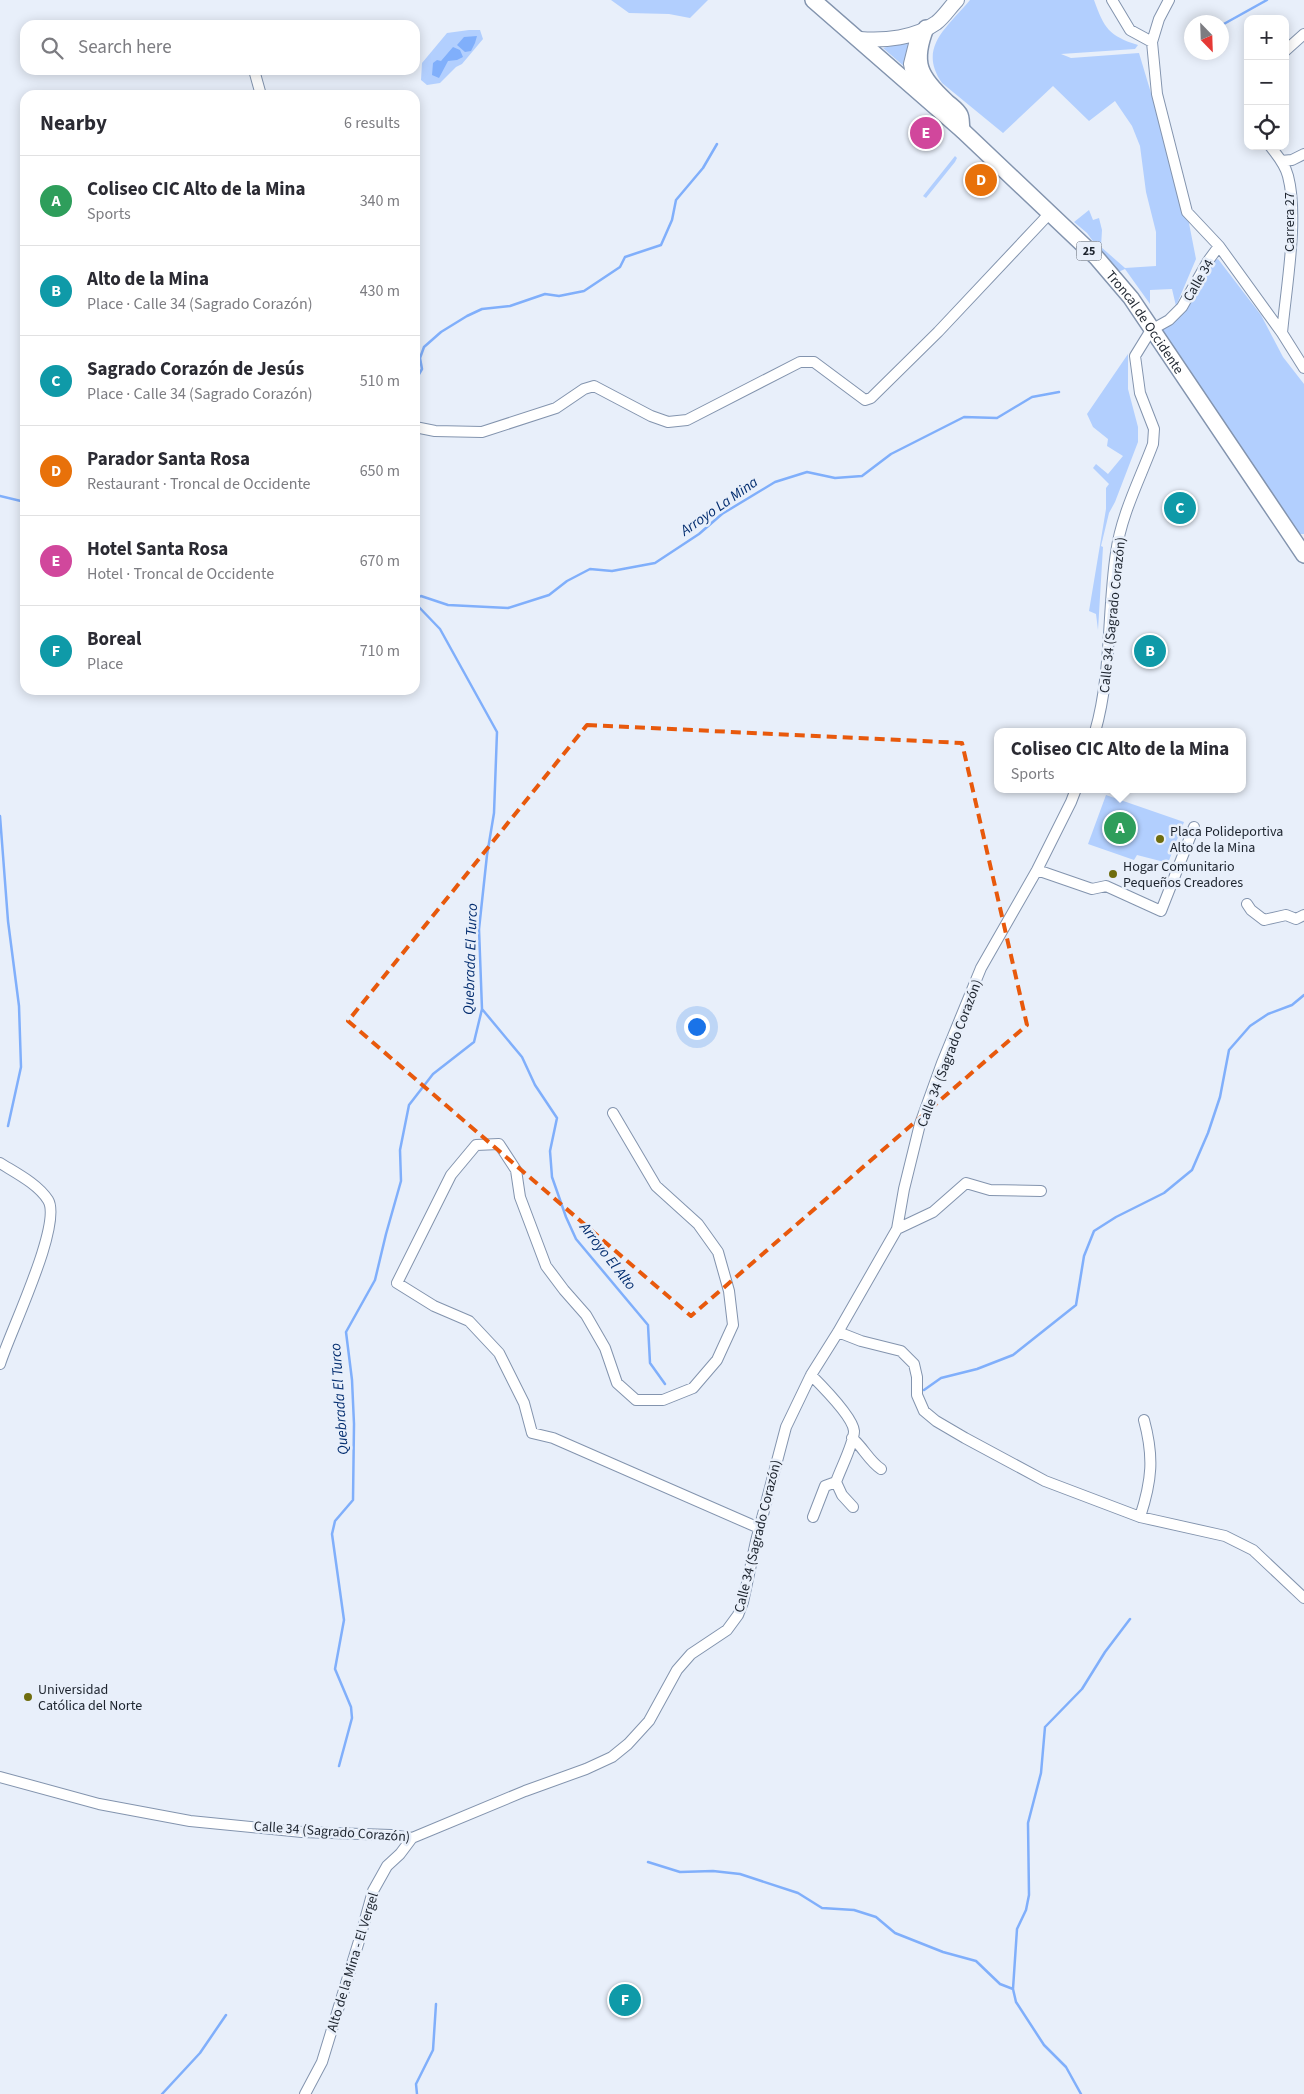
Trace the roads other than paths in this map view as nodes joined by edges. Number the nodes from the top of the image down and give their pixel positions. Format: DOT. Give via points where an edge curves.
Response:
graph roads {
  1 [pos="814,0"];
  2 [pos="946,0"];
  3 [pos="957,0"];
  4 [pos="1112,0"];
  5 [pos="1169,0"];
  6 [pos="926,28"];
  7 [pos="1304,34"];
  8 [pos="860,39"];
  9 [pos="1152,42"];
  10 [pos="1289,47"];
  11 [pos="255,75"];
  12 [pos="916,89"];
  13 [pos="260,90"];
  14 [pos="962,130"];
  15 [pos="1273,150"];
  16 [pos="1304,154"];
  17 [pos="1281,161"];
  18 [pos="1050,213"];
  19 [pos="1219,246"];
  20 [pos="1151,330"];
  21 [pos="1282,333"];
  22 [pos="1303,364"];
  23 [pos="420,428"];
  24 [pos="1304,555"];
  25 [pos="1096,728"];
  26 [pos="1075,793"];
  27 [pos="1194,827"];
  28 [pos="1037,870"];
  29 [pos="1247,904"];
  30 [pos="1304,915"];
  31 [pos="613,1113"];
  32 [pos="0,1163"];
  33 [pos="1041,1191"];
  34 [pos="897,1229"];
  35 [pos="838,1332"];
  36 [pos="0,1364"];
  37 [pos="811,1375"];
  38 [pos="1144,1420"];
  39 [pos="852,1438"];
  40 [pos="882,1469"];
  41 [pos="836,1482"];
  42 [pos="854,1508"];
  43 [pos="813,1517"];
  44 [pos="1140,1517"];
  45 [pos="759,1528"];
  46 [pos="1304,1598"];
  47 [pos="0,1777"];
  48 [pos="412,1838"];
  49 [pos="305,2094"];
  1 -- 8 [label="main road, Troncal de Occidente / 25"];
  2 -- 6 [label="main road" via="931,16"];
  3 -- 6 [label="main road"];
  4 -- 9 [label="street" via="1130,30"];
  5 -- 9 [label="street"];
  6 -- 8 [label="main road" via="900,37"];
  6 -- 12 [label="main road" via="918,39 912,58"];
  6 -- 14 [label="main road" via="919,51 920,66 928,85 960,114"];
  7 -- 10 [label="street"];
  8 -- 12 [label="main road, Troncal de Occidente / 25"];
  9 -- 19 [label="street" via="1157,94 1188,212"];
  11 -- 13 [label="street"];
  12 -- 14 [label="main road, Troncal de Occidente / 25"];
  14 -- 18 [label="main road, Troncal de Occidente / 25"];
  15 -- 17 [label="street, Carrera 27"];
  16 -- 17 [label="street"];
  17 -- 21 [label="street, Carrera 27" via="1288,175 1292,202"];
  18 -- 20 [label="main road, Troncal de Occidente / 25" via="1096,257 1131,298"];
  18 -- 23 [label="street" via="871,398 864,400 814,362 800,362 687,420 668,422 651,416 594,386 556,408 482,432"];
  19 -- 20 [label="street, Calle 34" via="1182,307 1169,320"];
  19 -- 21 [label="street"];
  20 -- 24 [label="main road, Troncal de Occidente / 25"];
  20 -- 25 [label="street, Calle 34 (Sagrado Corazón)" via="1135,356 1140,393 1154,429 1153,444 1126,514 1116,553 1109,659"];
  21 -- 22 [label="street"];
  26 -- 28 [label="street, Calle 34 (Sagrado Corazón)"];
  27 -- 28 [label="street" via="1161,911 1106,886 1092,889"];
  28 -- 34 [label="street, Calle 34 (Sagrado Corazón)" via="982,968 942,1063 920,1124"];
  29 -- 30 [label="street" via="1264,920 1286,915 1296,919"];
  31 -- 45 [label="street" via="656,1186 698,1224 718,1252 729,1291 733,1325 717,1360 693,1388 663,1400 636,1400 617,1383 605,1348 586,1315 546,1266 520,1196 516,1170 499,1144 476,1145 451,1175 397,1283 434,1306 469,1321 500,1353 524,1404 532,1433 553,1438"];
  32 -- 36 [label="street" via="36,1187 49,1201 52,1218 44,1248"];
  33 -- 34 [label="street" via="990,1190 966,1183 933,1212"];
  34 -- 35 [label="street, Calle 34 (Sagrado Corazón)"];
  35 -- 37 [label="street, Calle 34 (Sagrado Corazón)"];
  35 -- 44 [label="street" via="901,1351 914,1364 917,1394 924,1411 936,1421 1045,1481"];
  37 -- 39 [label="street" via="846,1414 854,1430"];
  37 -- 45 [label="street, Calle 34 (Sagrado Corazón)" via="786,1427"];
  38 -- 44 [label="street" via="1151,1450 1151,1468"];
  39 -- 40 [label="street" via="874,1465"];
  39 -- 41 [label="street"];
  41 -- 42 [label="street"];
  41 -- 43 [label="street" via="825,1486"];
  44 -- 46 [label="street" via="1225,1536 1253,1550"];
  45 -- 48 [label="street, Calle 34 (Sagrado Corazón)" via="738,1615 727,1630 691,1654 678,1670 649,1722 628,1744 612,1757"];
  47 -- 48 [label="street, Calle 34 (Sagrado Corazón)" via="98,1804 190,1821"];
  48 -- 49 [label="street, Alto de la Mina - El Vergel" via="387,1866 373,1891 322,2062"];
}
